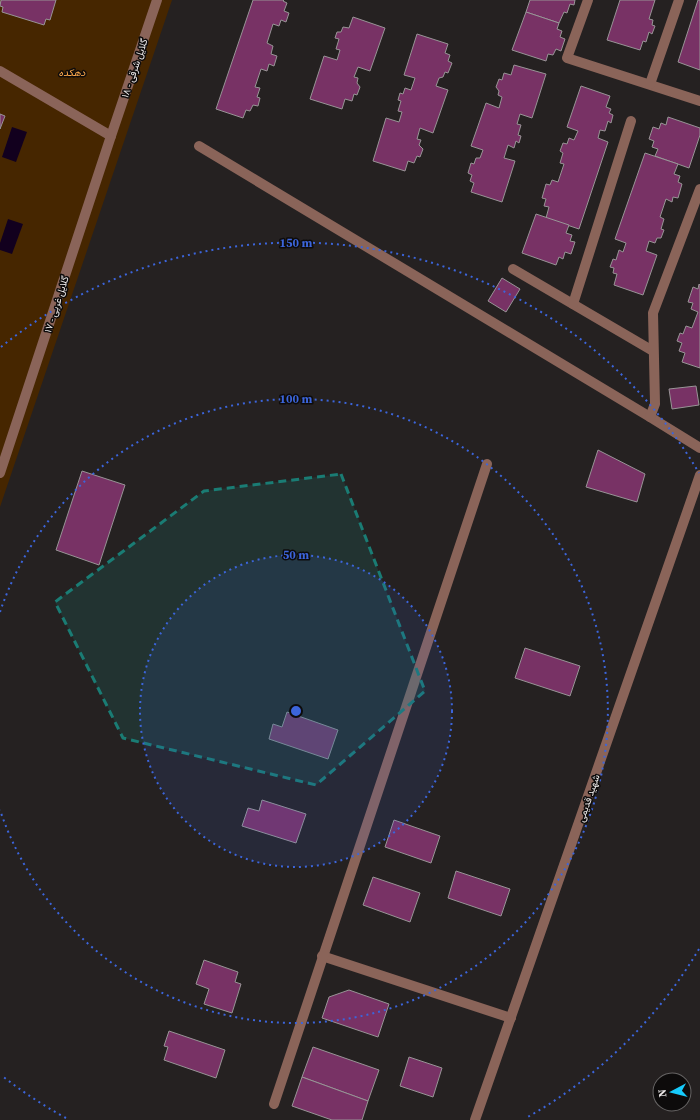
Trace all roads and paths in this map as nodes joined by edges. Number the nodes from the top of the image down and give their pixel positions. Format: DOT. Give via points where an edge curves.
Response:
graph roads {
  1 [pos="157,0"];
  2 [pos="588,0"];
  3 [pos="680,0"];
  4 [pos="0,70"];
  5 [pos="650,84"];
  6 [pos="700,101"];
  7 [pos="631,122"];
  8 [pos="111,136"];
  9 [pos="199,146"];
  10 [pos="700,189"];
  11 [pos="513,269"];
  12 [pos="573,304"];
  13 [pos="653,351"];
  14 [pos="650,417"];
  15 [pos="700,448"];
  16 [pos="488,464"];
  17 [pos="0,473"];
  18 [pos="700,476"];
  19 [pos="322,956"];
  20 [pos="511,1018"];
  21 [pos="274,1104"];
  22 [pos="475,1120"];
  1 -- 8 [label="street, گلایل شرقی - ۱۸"];
  2 -- 5 [label="street" via="567,58"];
  3 -- 5 [label="street"];
  4 -- 8 [label="street"];
  5 -- 6 [label="street"];
  7 -- 12 [label="street"];
  8 -- 17 [label="street, گلایل غربی - ۱۷"];
  9 -- 14 [label="street"];
  10 -- 13 [label="street" via="653,313"];
  11 -- 12 [label="street"];
  12 -- 13 [label="street"];
  13 -- 14 [label="street" via="654,404"];
  14 -- 15 [label="street"];
  16 -- 19 [label="street"];
  18 -- 20 [label="street, شهید قدیمی"];
  19 -- 20 [label="street"];
  19 -- 21 [label="street"];
  20 -- 22 [label="street, شهید قدیمی"];
}
